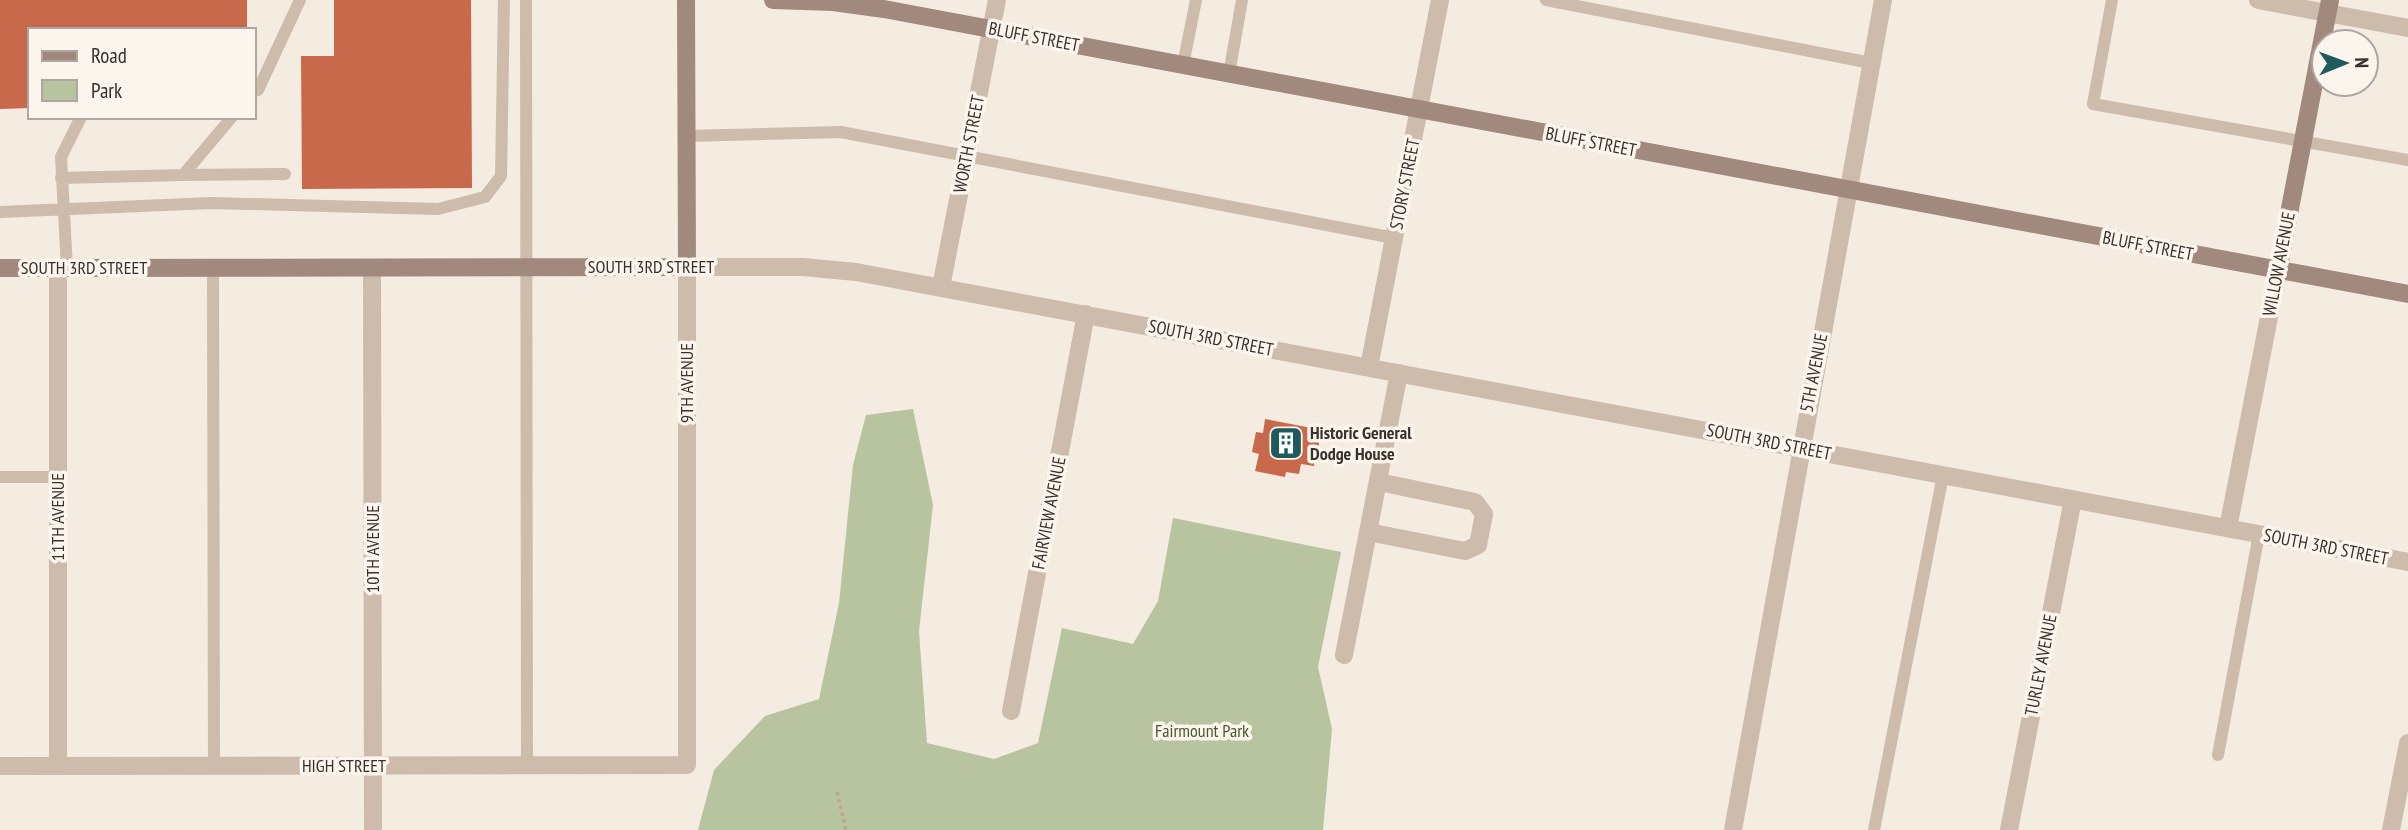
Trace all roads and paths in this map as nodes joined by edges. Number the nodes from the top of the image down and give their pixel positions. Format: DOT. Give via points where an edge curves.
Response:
graph roads {
  1 [pos="300,0"];
  2 [pos="504,0"];
  3 [pos="526,0"];
  4 [pos="686,0"];
  5 [pos="773,0"];
  6 [pos="997,0"];
  7 [pos="1196,0"];
  8 [pos="1242,0"];
  9 [pos="1440,0"];
  10 [pos="1546,0"];
  11 [pos="1883,0"];
  12 [pos="2112,0"];
  13 [pos="2258,0"];
  14 [pos="2329,7"];
  15 [pos="2408,28"];
  16 [pos="991,29"];
  17 [pos="1871,63"];
  18 [pos="1183,65"];
  19 [pos="1228,74"];
  20 [pos="256,90"];
  21 [pos="1419,110"];
  22 [pos="81,119"];
  23 [pos="230,119"];
  24 [pos="686,136"];
  25 [pos="2303,140"];
  26 [pos="966,156"];
  27 [pos="2408,160"];
  28 [pos="285,174"];
  29 [pos="183,175"];
  30 [pos="61,178"];
  31 [pos="1848,190"];
  32 [pos="63,209"];
  33 [pos="0,212"];
  34 [pos="1394,238"];
  35 [pos="526,267"];
  36 [pos="687,267"];
  37 [pos="0,268"];
  38 [pos="62,268"];
  39 [pos="213,268"];
  40 [pos="372,268"];
  41 [pos="2278,271"];
  42 [pos="941,287"];
  43 [pos="2408,294"];
  44 [pos="1086,314"];
  45 [pos="1370,367"];
  46 [pos="1399,373"];
  47 [pos="1800,448"];
  48 [pos="1943,475"];
  49 [pos="0,477"];
  50 [pos="58,477"];
  51 [pos="1379,482"];
  52 [pos="2073,499"];
  53 [pos="2228,528"];
  54 [pos="1368,532"];
  55 [pos="2259,534"];
  56 [pos="2408,562"];
  57 [pos="1344,655"];
  58 [pos="1011,711"];
  59 [pos="2408,743"];
  60 [pos="2218,755"];
  61 [pos="687,765"];
  62 [pos="0,766"];
  63 [pos="58,766"];
  64 [pos="214,766"];
  65 [pos="373,766"];
  66 [pos="527,766"];
  67 [pos="837,792"];
  68 [pos="2403,799"];
  69 [pos="373,830"];
  70 [pos="846,830"];
  71 [pos="1732,830"];
  72 [pos="1874,830"];
  73 [pos="2009,830"];
  74 [pos="2391,830"];
  1 -- 20 [label="lane"];
  2 -- 32 [label="lane" via="501,176 485,197 438,209 212,203"];
  3 -- 35 [label="lane"];
  4 -- 24 [label="main road, 9TH AVENUE"];
  5 -- 16 [label="main road, BLUFF STREET" via="852,4"];
  6 -- 16 [label="street, WORTH STREET"];
  7 -- 18 [label="lane"];
  8 -- 19 [label="lane"];
  9 -- 21 [label="street, STORY STREET"];
  10 -- 17 [label="lane"];
  11 -- 17 [label="street, 5TH AVENUE"];
  12 -- 25 [label="lane" via="2093,104"];
  13 -- 14 [label="street"];
  14 -- 15 [label="street"];
  14 -- 25 [label="main road, WILLOW AVENUE"];
  16 -- 18 [label="main road, BLUFF STREET"];
  16 -- 26 [label="street, WORTH STREET"];
  17 -- 31 [label="street, 5TH AVENUE"];
  18 -- 19 [label="main road, BLUFF STREET"];
  19 -- 21 [label="main road, BLUFF STREET"];
  21 -- 31 [label="main road, BLUFF STREET"];
  21 -- 34 [label="street, STORY STREET"];
  22 -- 30 [label="lane" via="61,158"];
  23 -- 29 [label="lane"];
  24 -- 26 [label="lane" via="841,132"];
  24 -- 36 [label="main road, 9TH AVENUE"];
  25 -- 27 [label="lane"];
  25 -- 41 [label="main road, WILLOW AVENUE"];
  26 -- 34 [label="lane"];
  26 -- 42 [label="street, WORTH STREET"];
  28 -- 29 [label="lane"];
  29 -- 30 [label="lane"];
  30 -- 32 [label="lane"];
  31 -- 41 [label="main road, BLUFF STREET"];
  31 -- 47 [label="street, 5TH AVENUE"];
  32 -- 33 [label="lane"];
  32 -- 38 [label="lane"];
  34 -- 45 [label="street, STORY STREET"];
  35 -- 36 [label="main road, SOUTH 3RD STREET"];
  35 -- 40 [label="main road, SOUTH 3RD STREET"];
  35 -- 66 [label="lane"];
  36 -- 42 [label="street, SOUTH 3RD STREET" via="803,267"];
  36 -- 61 [label="street, 9TH AVENUE"];
  37 -- 38 [label="main road, SOUTH 3RD STREET"];
  38 -- 39 [label="main road, SOUTH 3RD STREET"];
  38 -- 50 [label="street, 11TH AVENUE"];
  39 -- 40 [label="main road, SOUTH 3RD STREET"];
  39 -- 64 [label="lane"];
  40 -- 65 [label="street, 10TH AVENUE"];
  41 -- 43 [label="main road, BLUFF STREET"];
  41 -- 53 [label="street, WILLOW AVENUE"];
  42 -- 44 [label="street, SOUTH 3RD STREET"];
  44 -- 45 [label="street, SOUTH 3RD STREET"];
  44 -- 58 [label="street, FAIRVIEW AVENUE"];
  45 -- 46 [label="street, SOUTH 3RD STREET"];
  46 -- 47 [label="street, SOUTH 3RD STREET"];
  46 -- 51 [label="street"];
  47 -- 48 [label="street, SOUTH 3RD STREET"];
  47 -- 71 [label="street, 5TH AVENUE"];
  48 -- 52 [label="street, SOUTH 3RD STREET"];
  48 -- 72 [label="lane"];
  49 -- 50 [label="lane"];
  50 -- 63 [label="street, 11TH AVENUE"];
  51 -- 54 [label="street"];
  51 -- 54 [label="street" via="1475,502 1484,514 1478,545 1465,551"];
  52 -- 53 [label="street, SOUTH 3RD STREET"];
  52 -- 73 [label="street, TURLEY AVENUE"];
  53 -- 55 [label="street, SOUTH 3RD STREET"];
  54 -- 57 [label="street"];
  55 -- 56 [label="street, SOUTH 3RD STREET"];
  55 -- 60 [label="lane"];
  59 -- 68 [label="street"];
  61 -- 66 [label="street, HIGH STREET"];
  62 -- 63 [label="street, HIGH STREET"];
  63 -- 64 [label="street, HIGH STREET"];
  64 -- 65 [label="street, HIGH STREET"];
  65 -- 66 [label="street, HIGH STREET"];
  65 -- 69 [label="street, 10TH AVENUE"];
  67 -- 70 [label="path"];
  68 -- 74 [label="street"];
}
